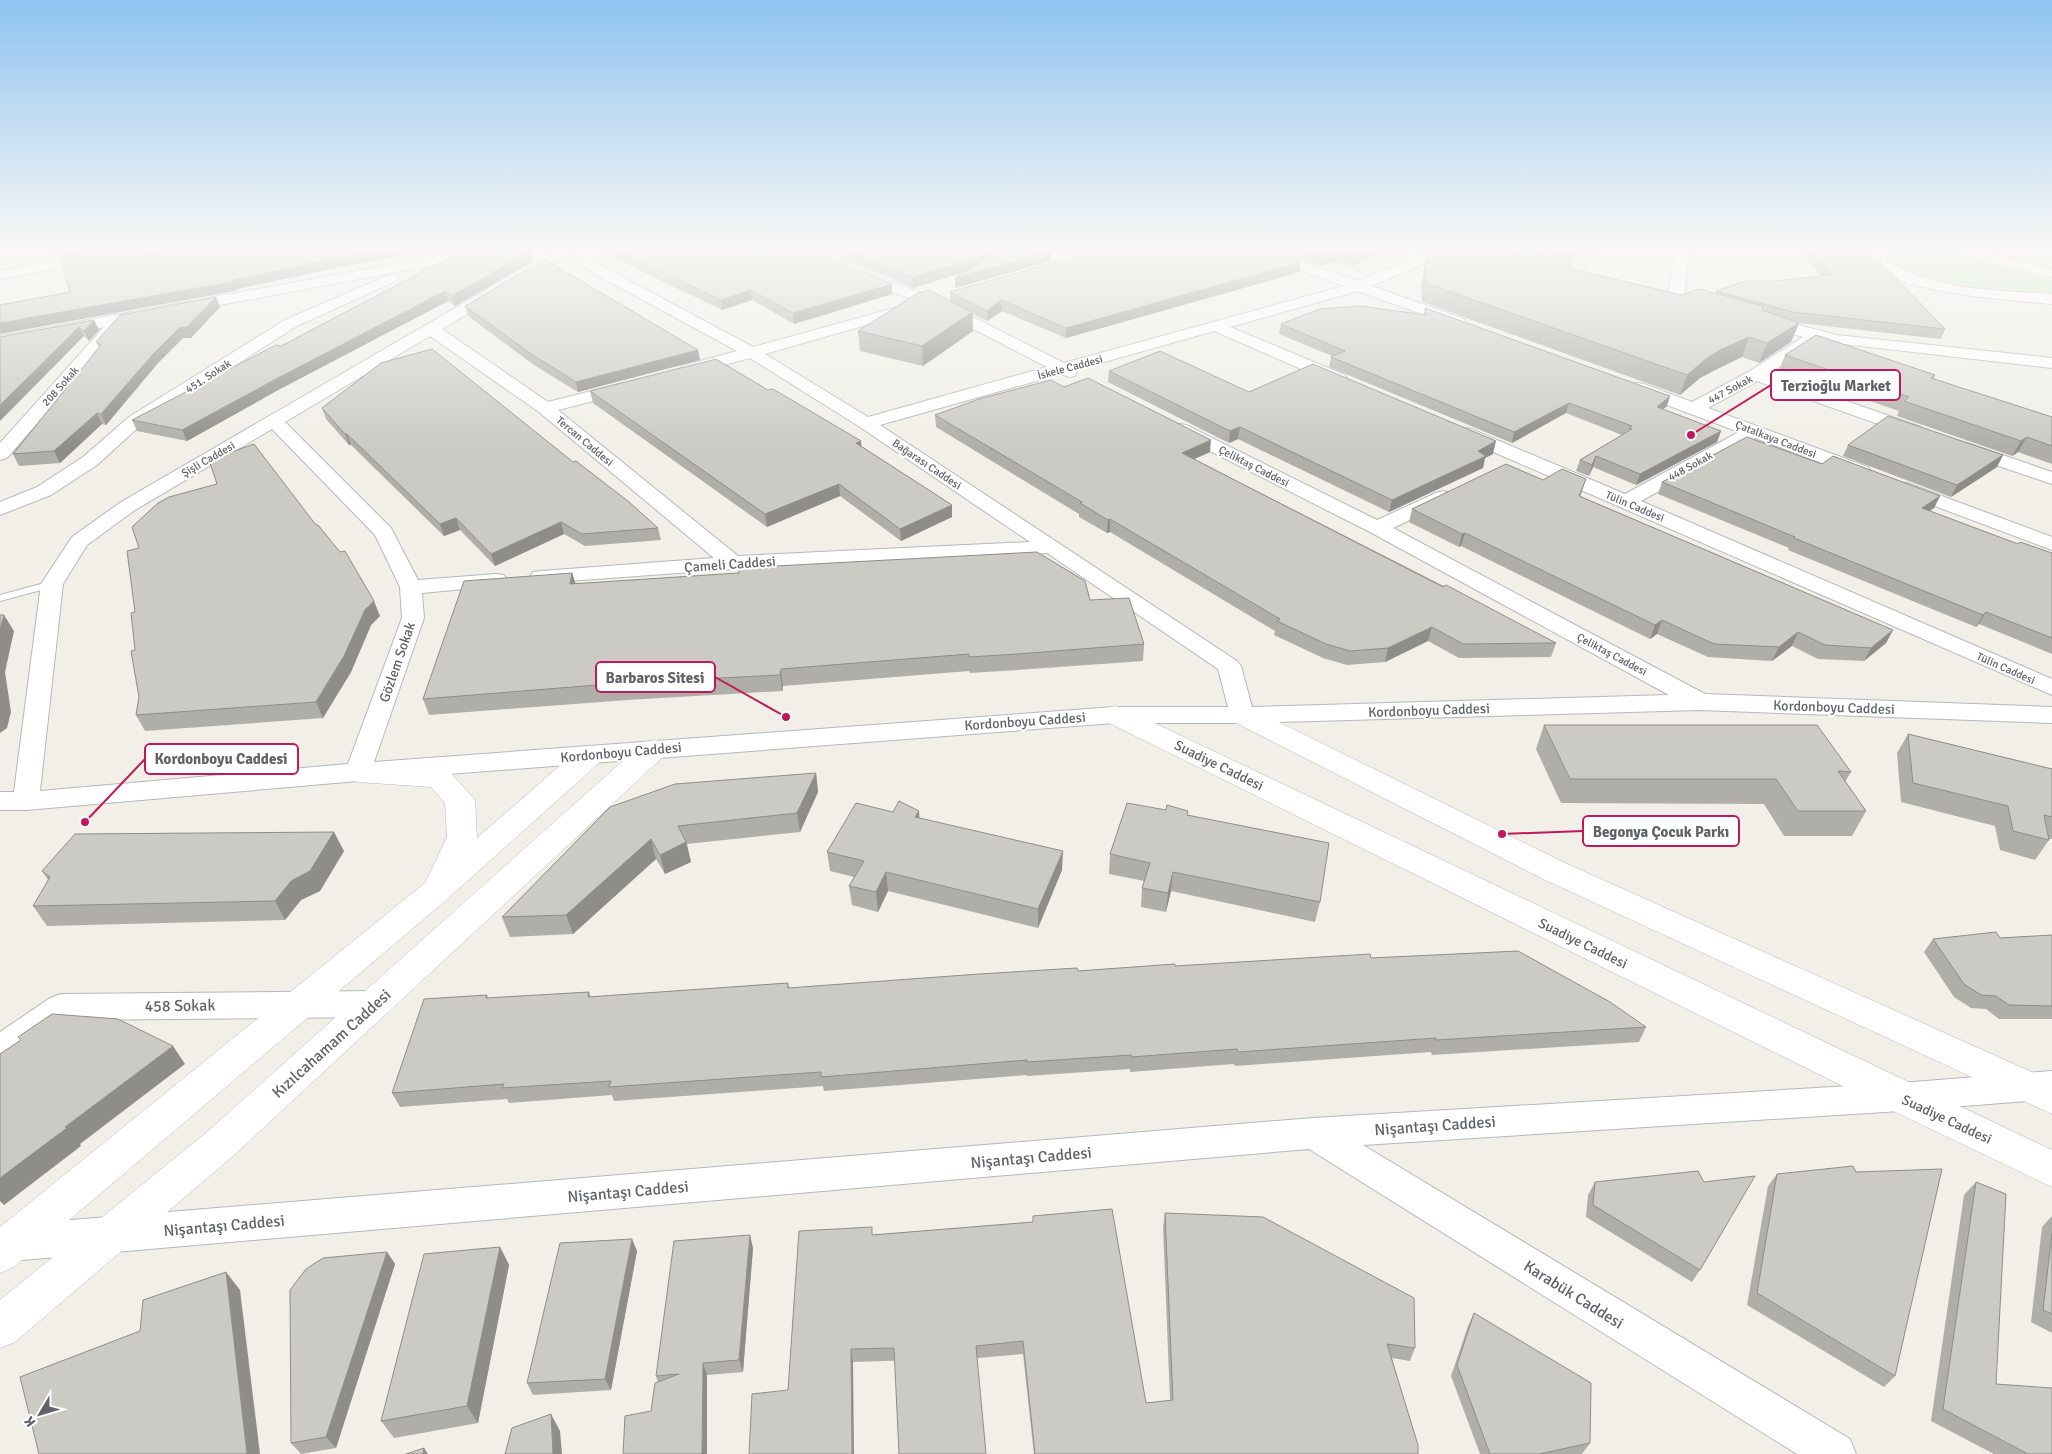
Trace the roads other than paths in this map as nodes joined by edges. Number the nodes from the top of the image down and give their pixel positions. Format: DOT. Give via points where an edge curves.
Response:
graph roads {
  1 [pos="143,314"];
  2 [pos="312,314"];
  3 [pos="454,314"];
  4 [pos="680,314"];
  5 [pos="890,314"];
  6 [pos="955,314"];
  7 [pos="1263,314"];
  8 [pos="1435,314"];
  9 [pos="120,318"];
  10 [pos="1750,318"];
  11 [pos="1217,327"];
  12 [pos="1471,327"];
  13 [pos="430,328"];
  14 [pos="1816,336"];
  15 [pos="0,341"];
  16 [pos="753,353"];
  17 [pos="2052,363"];
  18 [pos="1062,368"];
  19 [pos="1756,375"];
  20 [pos="668,376"];
  21 [pos="1620,381"];
  22 [pos="1088,382"];
  23 [pos="640,383"];
  24 [pos="1352,385"];
  25 [pos="545,408"];
  26 [pos="1694,408"];
  27 [pos="274,421"];
  28 [pos="1167,422"];
  29 [pos="866,423"];
  30 [pos="1450,427"];
  31 [pos="1754,431"];
  32 [pos="1932,436"];
  33 [pos="1950,443"];
  34 [pos="0,454"];
  35 [pos="1875,477"];
  36 [pos="2052,478"];
  37 [pos="1894,484"];
  38 [pos="1463,487"];
  39 [pos="1626,501"];
  40 [pos="0,509"];
  41 [pos="1377,528"];
  42 [pos="2052,544"];
  43 [pos="1050,546"];
  44 [pos="733,563"];
  45 [pos="52,584"];
  46 [pos="411,587"];
  47 [pos="0,598"];
  48 [pos="2052,688"];
  49 [pos="1700,702"];
  50 [pos="1115,715"];
  51 [pos="1242,715"];
  52 [pos="2052,715"];
  53 [pos="654,749"];
  54 [pos="590,754"];
  55 [pos="358,772"];
  56 [pos="0,801"];
  57 [pos="26,801"];
  58 [pos="0,818"];
  59 [pos="434,893"];
  60 [pos="300,1004"];
  61 [pos="375,1004"];
  62 [pos="0,1050"];
  63 [pos="2044,1090"];
  64 [pos="1900,1097"];
  65 [pos="1313,1133"];
  66 [pos="2052,1168"];
  67 [pos="110,1235"];
  68 [pos="6,1248"];
  69 [pos="0,1327"];
  70 [pos="1835,1454"];
  1 -- 9 [label="street"];
  2 -- 40 [label="street, 451. Sokak" via="291,323 135,422 90,461 44,491"];
  3 -- 13 [label="street, Şişli Caddesi"];
  4 -- 16 [label="street, Bağarası Caddesi"];
  5 -- 16 [label="street"];
  6 -- 18 [label="street"];
  7 -- 11 [label="street, İskele Caddesi"];
  8 -- 12 [label="street"];
  9 -- 15 [label="street"];
  9 -- 34 [label="street, 208 Sokak"];
  10 -- 14 [label="street"];
  11 -- 18 [label="street, İskele Caddesi"];
  11 -- 24 [label="street"];
  13 -- 25 [label="street, Tercan Caddesi"];
  13 -- 27 [label="street, Şişli Caddesi"];
  14 -- 17 [label="street"];
  14 -- 19 [label="street, 447 Sokak"];
  16 -- 20 [label="street"];
  16 -- 29 [label="street, Bağarası Caddesi"];
  18 -- 22 [label="street"];
  18 -- 29 [label="street, İskele Caddesi"];
  19 -- 26 [label="street, 447 Sokak"];
  19 -- 32 [label="street"];
  21 -- 26 [label="street, Çatalkaya Caddesi"];
  23 -- 25 [label="street"];
  25 -- 44 [label="street, Tercan Caddesi"];
  26 -- 31 [label="street, Çatalkaya Caddesi"];
  27 -- 45 [label="street, Şişli Caddesi" via="128,506 79,542"];
  27 -- 46 [label="street, Gözlem Sokak" via="384,532"];
  28 -- 41 [label="street, Çeliktaş Caddesi"];
  29 -- 43 [label="street, Bağarası Caddesi"];
  30 -- 39 [label="street, Tülin Caddesi" via="1514,462"];
  31 -- 35 [label="street, Çatalkaya Caddesi"];
  31 -- 39 [label="street, 448 Sokak"];
  33 -- 36 [label="street"];
  37 -- 42 [label="street"];
  38 -- 41 [label="street"];
  39 -- 48 [label="street, Tülin Caddesi"];
  41 -- 49 [label="street, Çeliktaş Caddesi"];
  43 -- 44 [label="street, Çameli Caddesi"];
  43 -- 51 [label="street, Bağarası Caddesi" via="1229,666"];
  44 -- 46 [label="street, Çameli Caddesi"];
  45 -- 47 [label="lane"];
  45 -- 57 [label="street, Şişli Caddesi"];
  46 -- 55 [label="street, Gözlem Sokak" via="413,618"];
  49 -- 51 [label="street, Kordonboyu Caddesi"];
  49 -- 52 [label="street, Kordonboyu Caddesi"];
  50 -- 51 [label="street, Kordonboyu Caddesi"];
  50 -- 53 [label="street, Kordonboyu Caddesi"];
  50 -- 64 [label="main road, Suadiye Caddesi"];
  51 -- 63 [label="main road" via="1554,872"];
  53 -- 54 [label="street, Kordonboyu Caddesi"];
  53 -- 61 [label="main road, Kızılcahamam Caddesi"];
  54 -- 55 [label="street, Kordonboyu Caddesi"];
  54 -- 59 [label="main road"];
  55 -- 57 [label="street, Kordonboyu Caddesi"];
  55 -- 59 [label="main road" via="439,778 460,800 462,837"];
  56 -- 57 [label="street, Kordonboyu Caddesi"];
  57 -- 58 [label="street"];
  59 -- 60 [label="main road"];
  60 -- 61 [label="street, 458 Sokak"];
  60 -- 62 [label="street, 458 Sokak" via="61,1007"];
  60 -- 68 [label="main road"];
  61 -- 67 [label="main road, Kızılcahamam Caddesi" via="220,1144"];
  63 -- 64 [label="street, Nişantaşı Caddesi"];
  64 -- 65 [label="street, Nişantaşı Caddesi"];
  64 -- 66 [label="main road, Suadiye Caddesi"];
  65 -- 67 [label="street, Nişantaşı Caddesi"];
  65 -- 70 [label="street, Karabük Caddesi"];
  67 -- 68 [label="street, Nişantaşı Caddesi"];
  67 -- 69 [label="main road, Kızılcahamam Caddesi"];
}
